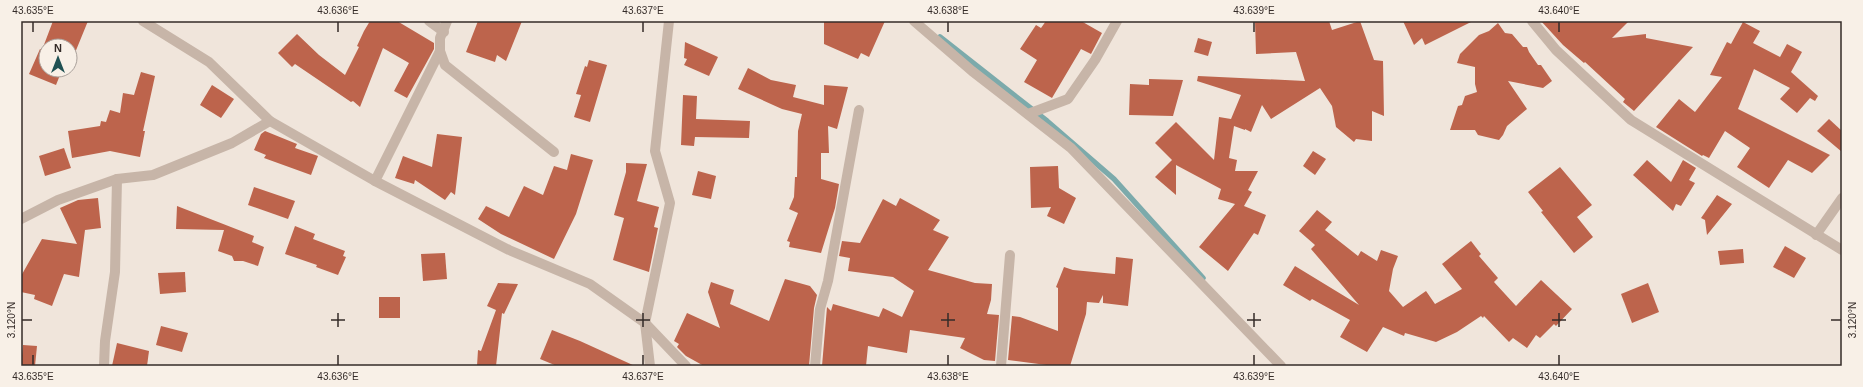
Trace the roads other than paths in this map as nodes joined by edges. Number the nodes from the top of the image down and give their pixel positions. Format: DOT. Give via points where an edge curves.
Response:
graph roads {
  1 [pos="143,21"];
  2 [pos="429,21"];
  3 [pos="447,21"];
  4 [pos="669,21"];
  5 [pos="914,21"];
  6 [pos="1117,21"];
  7 [pos="1532,21"];
  8 [pos="444,32"];
  9 [pos="440,51"];
  10 [pos="859,110"];
  11 [pos="1028,114"];
  12 [pos="270,121"];
  13 [pos="554,152"];
  14 [pos="117,179"];
  15 [pos="375,181"];
  16 [pos="1842,198"];
  17 [pos="21,219"];
  18 [pos="1816,235"];
  19 [pos="1842,250"];
  20 [pos="1010,255"];
  21 [pos="645,323"];
  22 [pos="104,366"];
  23 [pos="650,366"];
  24 [pos="686,366"];
  25 [pos="815,366"];
  26 [pos="1001,366"];
  27 [pos="1281,366"];
  1 -- 12 [label="street" via="209,62"];
  2 -- 8 [label="street"];
  3 -- 8 [label="street"];
  4 -- 21 [label="street" via="656,151 670,203"];
  5 -- 11 [label="street" via="972,71"];
  6 -- 11 [label="street" via="1095,60 1068,99"];
  7 -- 18 [label="street" via="1556,50 1631,120"];
  8 -- 9 [label="street" via="440,38"];
  9 -- 13 [label="street" via="445,65"];
  9 -- 15 [label="street"];
  10 -- 25 [label="street" via="828,281 820,309"];
  11 -- 27 [label="street" via="1072,148"];
  12 -- 14 [label="street" via="232,143 153,174"];
  12 -- 15 [label="street"];
  14 -- 17 [label="street" via="58,200"];
  14 -- 22 [label="street" via="115,272"];
  15 -- 21 [label="street" via="509,250 590,284"];
  16 -- 18 [label="street"];
  18 -- 19 [label="street"];
  20 -- 26 [label="street"];
  21 -- 23 [label="street"];
  21 -- 24 [label="street"];
}
